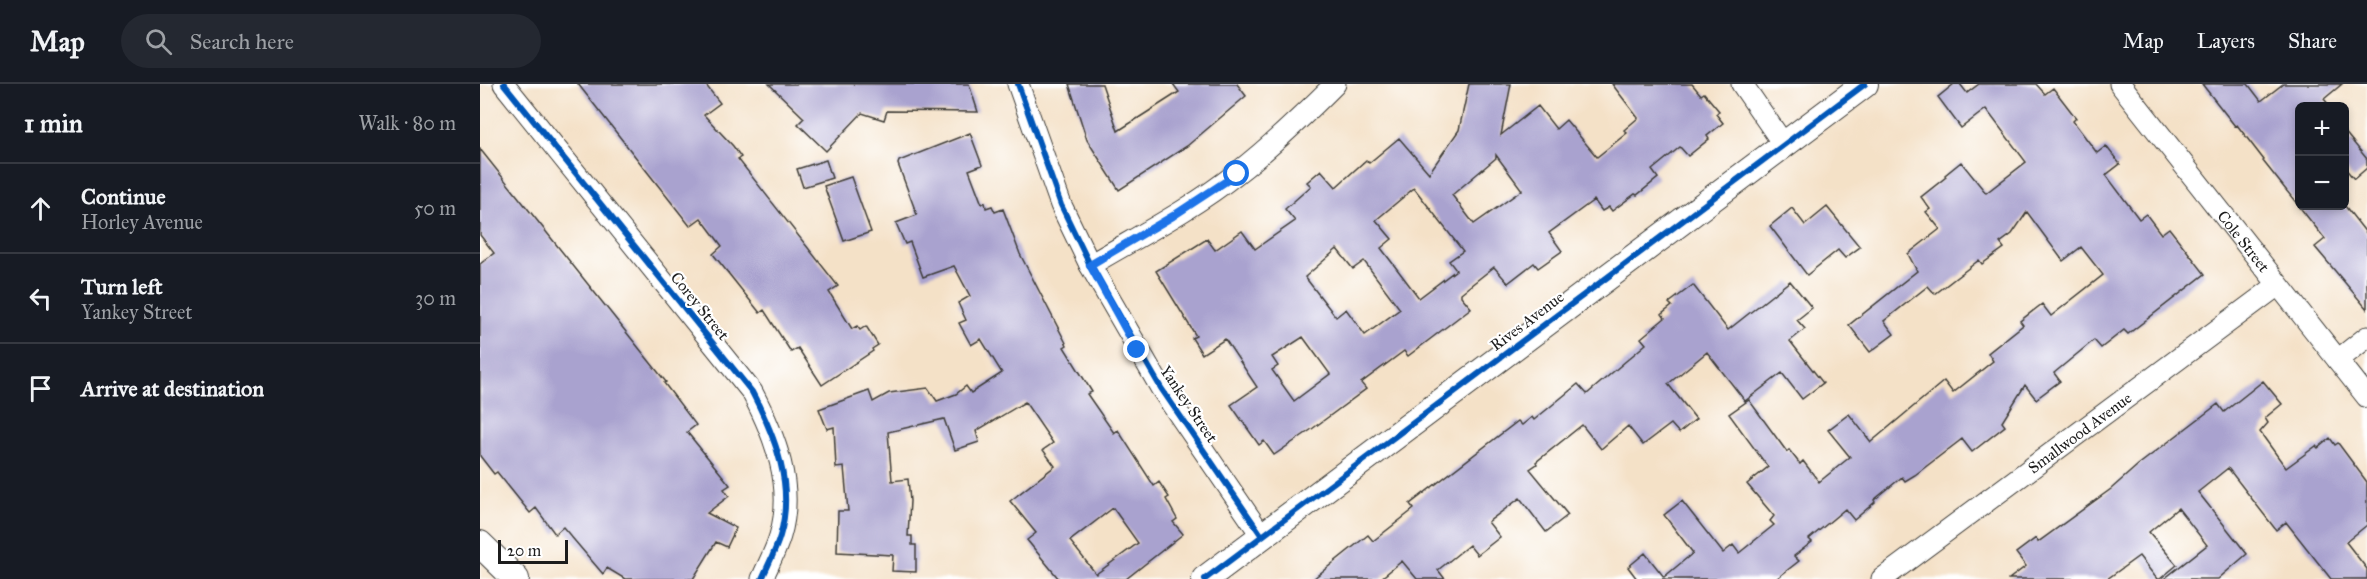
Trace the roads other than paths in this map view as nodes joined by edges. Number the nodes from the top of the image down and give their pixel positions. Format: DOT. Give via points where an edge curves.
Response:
graph roads {
  1 [pos="504,84"];
  2 [pos="1018,84"];
  3 [pos="1335,84"];
  4 [pos="1742,84"];
  5 [pos="1865,84"];
  6 [pos="2120,84"];
  7 [pos="1784,146"];
  8 [pos="1090,265"];
  9 [pos="2278,285"];
  10 [pos="2367,337"];
  11 [pos="2338,360"];
  12 [pos="2367,397"];
  13 [pos="1262,536"];
  14 [pos="480,544"];
  15 [pos="516,579"];
  16 [pos="762,579"];
  17 [pos="1205,579"];
  18 [pos="1882,579"];
  1 -- 16 [label="street, Corey Street" via="752,392 770,426 781,462 785,499 780,535"];
  2 -- 8 [label="street, Yankey Street" via="1061,205"];
  3 -- 8 [label="street" via="1237,174"];
  4 -- 7 [label="street"];
  5 -- 7 [label="street, Rives Avenue"];
  6 -- 9 [label="street, Cole Street"];
  7 -- 13 [label="street, Rives Avenue"];
  8 -- 13 [label="street, Yankey Street" via="1161,388"];
  9 -- 11 [label="street, Cole Street"];
  9 -- 18 [label="street, Smallwood Avenue"];
  10 -- 11 [label="street"];
  11 -- 12 [label="street, Cole Street"];
  13 -- 17 [label="street, Rives Avenue"];
  14 -- 15 [label="street"];
}
